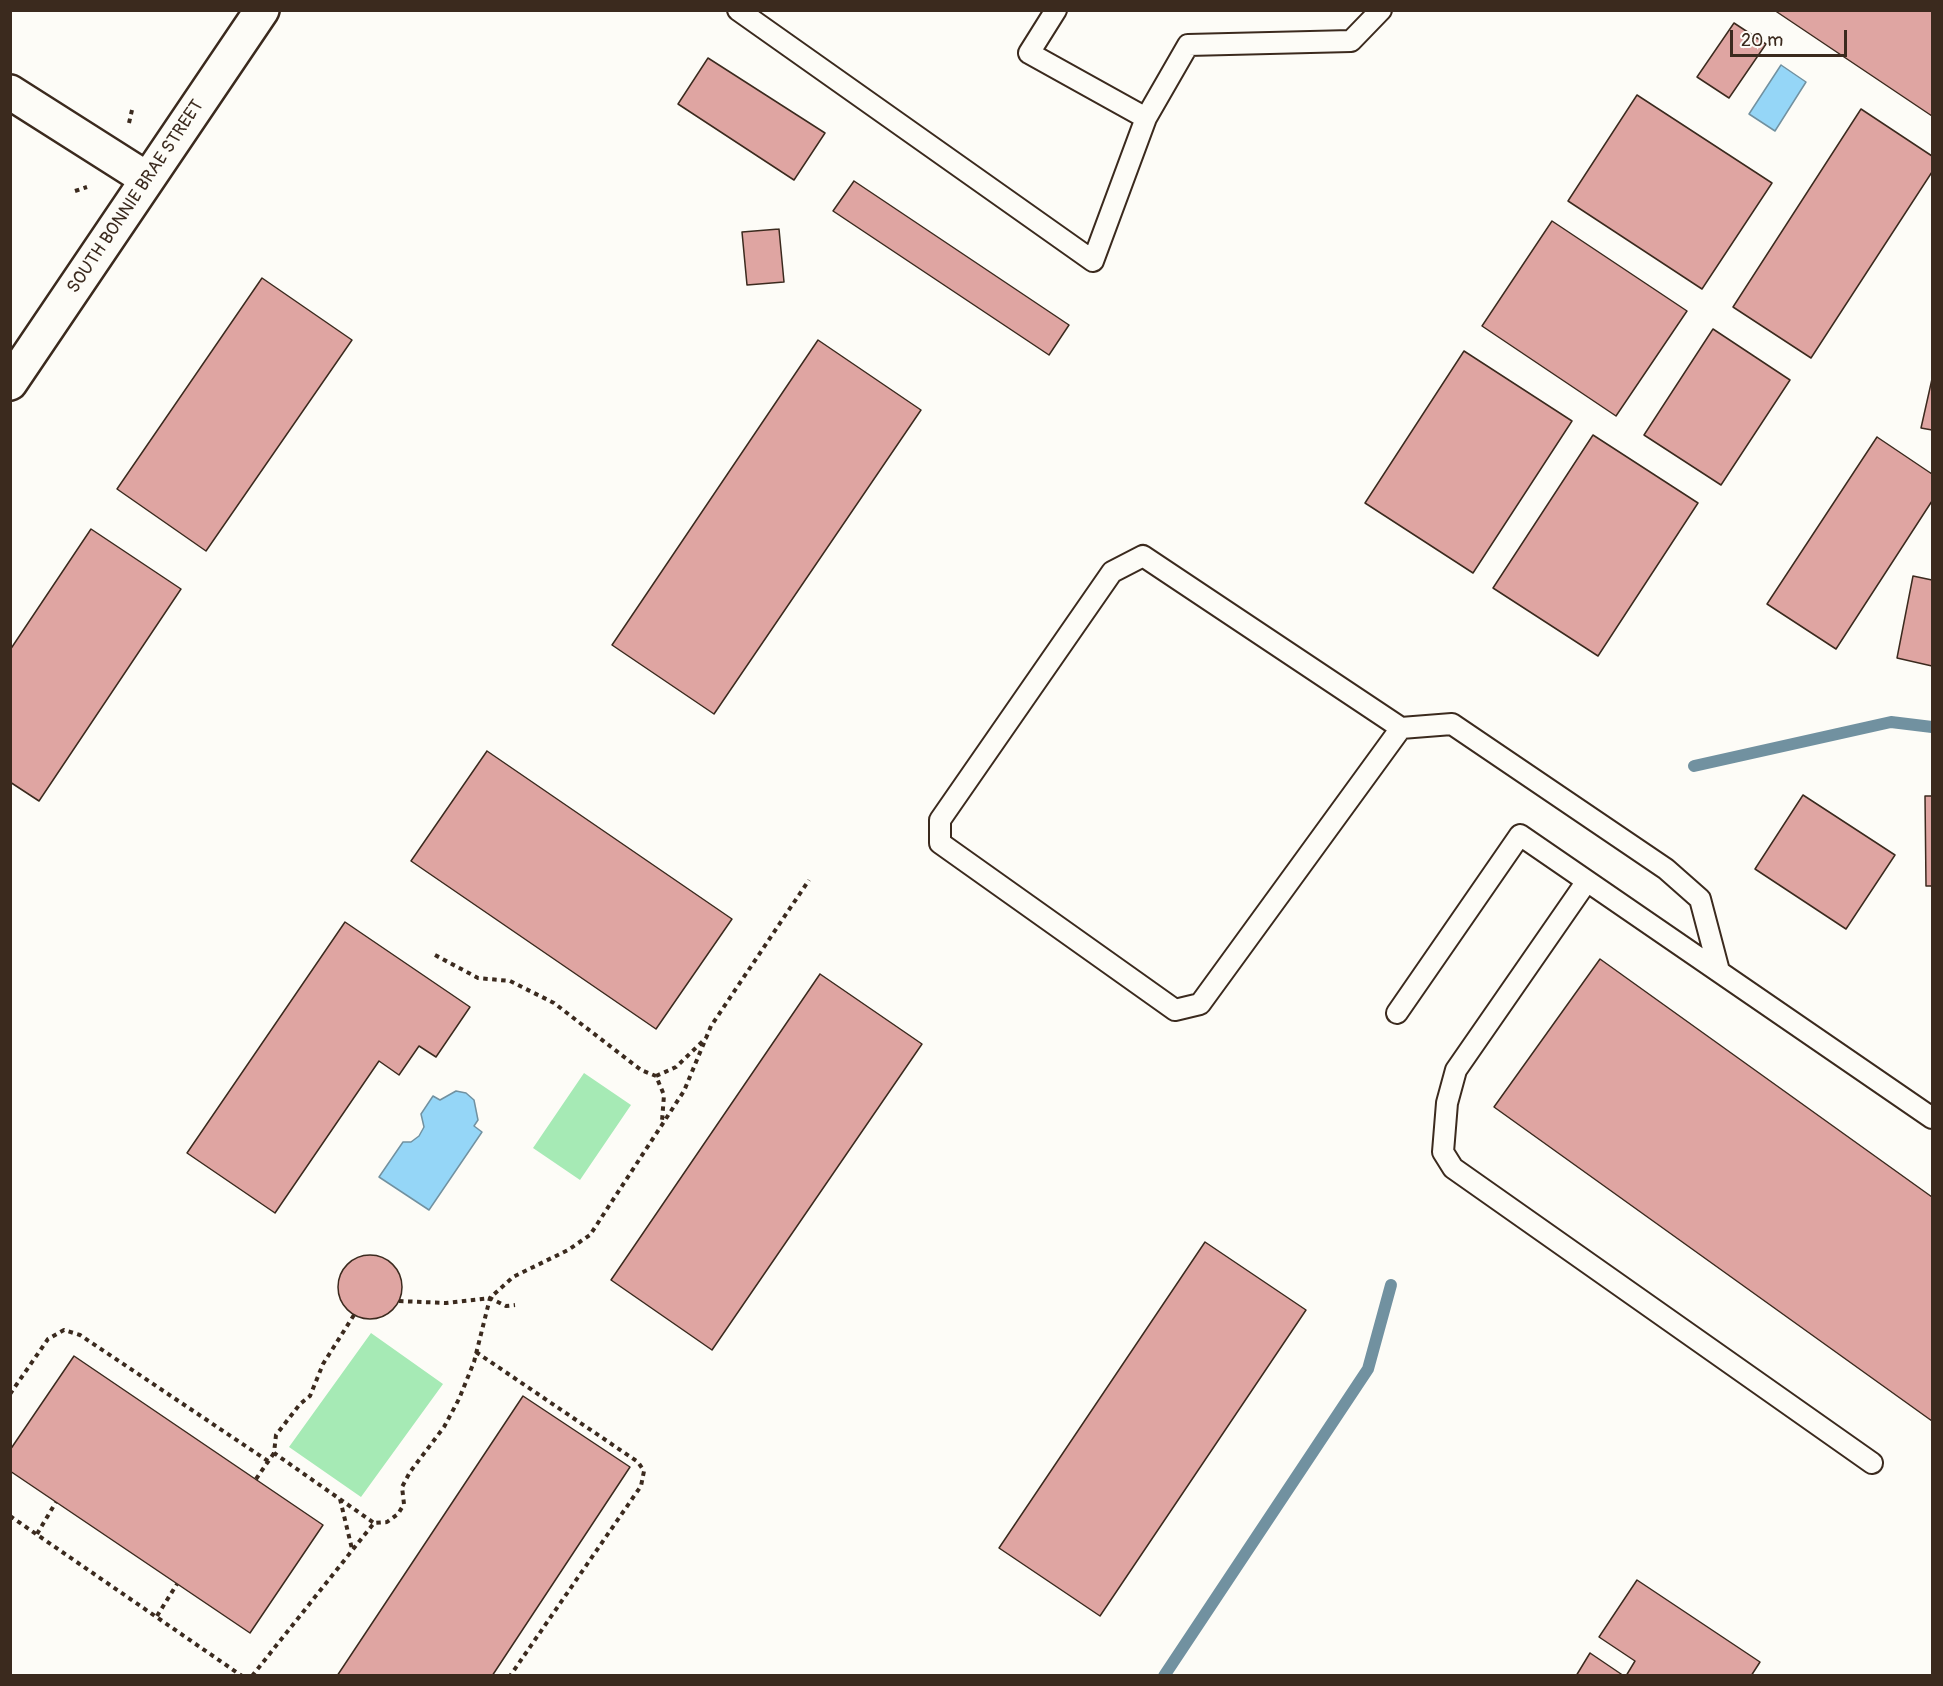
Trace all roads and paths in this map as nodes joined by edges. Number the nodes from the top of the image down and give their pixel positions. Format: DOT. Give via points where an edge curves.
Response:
graph roads {
  1 [pos="262,10"];
  2 [pos="738,10"];
  3 [pos="1056,10"];
  4 [pos="1381,10"];
  5 [pos="764,18"];
  6 [pos="10,92"];
  7 [pos="132,110"];
  8 [pos="1146,118"];
  9 [pos="129,123"];
  10 [pos="147,179"];
  11 [pos="87,187"];
  12 [pos="75,191"];
  13 [pos="10,383"];
  14 [pos="1401,728"];
  15 [pos="809,880"];
  16 [pos="1587,881"];
  17 [pos="435,955"];
  18 [pos="1719,971"];
  19 [pos="1397,1013"];
  20 [pos="708,1035"];
  21 [pos="656,1076"];
  22 [pos="1932,1118"];
  23 [pos="662,1125"];
  24 [pos="490,1298"];
  25 [pos="399,1301"];
  26 [pos="515,1305"];
  27 [pos="354,1315"];
  28 [pos="476,1352"];
  29 [pos="10,1394"];
  30 [pos="274,1453"];
  31 [pos="268,1461"];
  32 [pos="1872,1463"];
  33 [pos="255,1479"];
  34 [pos="340,1499"];
  35 [pos="56,1502"];
  36 [pos="10,1516"];
  37 [pos="374,1523"];
  38 [pos="37,1534"];
  39 [pos="352,1550"];
  40 [pos="177,1584"];
  41 [pos="157,1616"];
  42 [pos="242,1676"];
  43 [pos="252,1676"];
  44 [pos="510,1676"];
  1 -- 10 [label="main road, SOUTH BONNIE BRAE STREET"];
  2 -- 5 [label="lane"];
  3 -- 8 [label="lane" via="1029,53"];
  4 -- 8 [label="lane" via="1352,41 1188,45"];
  5 -- 8 [label="lane" via="1093,261"];
  6 -- 10 [label="main road"];
  7 -- 9 [label="path"];
  10 -- 13 [label="main road, SOUTH BONNIE BRAE STREET"];
  11 -- 12 [label="path"];
  14 -- 14 [label="lane" via="1200,1004 1175,1010 940,843 940,820 1112,572 1143,556"];
  14 -- 18 [label="lane" via="1452,724 1666,869 1700,899"];
  15 -- 20 [label="path"];
  16 -- 18 [label="lane"];
  16 -- 19 [label="lane" via="1520,835"];
  16 -- 32 [label="lane" via="1456,1070 1447,1103 1443,1152 1454,1168"];
  17 -- 21 [label="path" via="478,978 510,981 554,1004 640,1070"];
  18 -- 22 [label="lane"];
  20 -- 21 [label="path" via="676,1067"];
  20 -- 23 [label="path" via="684,1091"];
  21 -- 23 [label="path" via="664,1095"];
  23 -- 24 [label="path" via="590,1234 568,1250 513,1277"];
  24 -- 25 [label="path" via="446,1303"];
  24 -- 26 [label="path" via="506,1306"];
  24 -- 28 [label="path"];
  27 -- 30 [label="path" via="323,1364 310,1396 276,1434"];
  28 -- 37 [label="path" via="444,1427 402,1487 404,1504 387,1522"];
  28 -- 44 [label="path" via="638,1462 644,1471 641,1486"];
  29 -- 31 [label="path" via="48,1339 64,1330 80,1335"];
  30 -- 31 [label="path"];
  30 -- 34 [label="path"];
  31 -- 33 [label="path"];
  34 -- 37 [label="path"];
  34 -- 39 [label="path"];
  35 -- 38 [label="path"];
  36 -- 38 [label="path"];
  37 -- 39 [label="path"];
  38 -- 41 [label="path"];
  39 -- 43 [label="path"];
  40 -- 41 [label="path"];
  41 -- 42 [label="path"];
}
